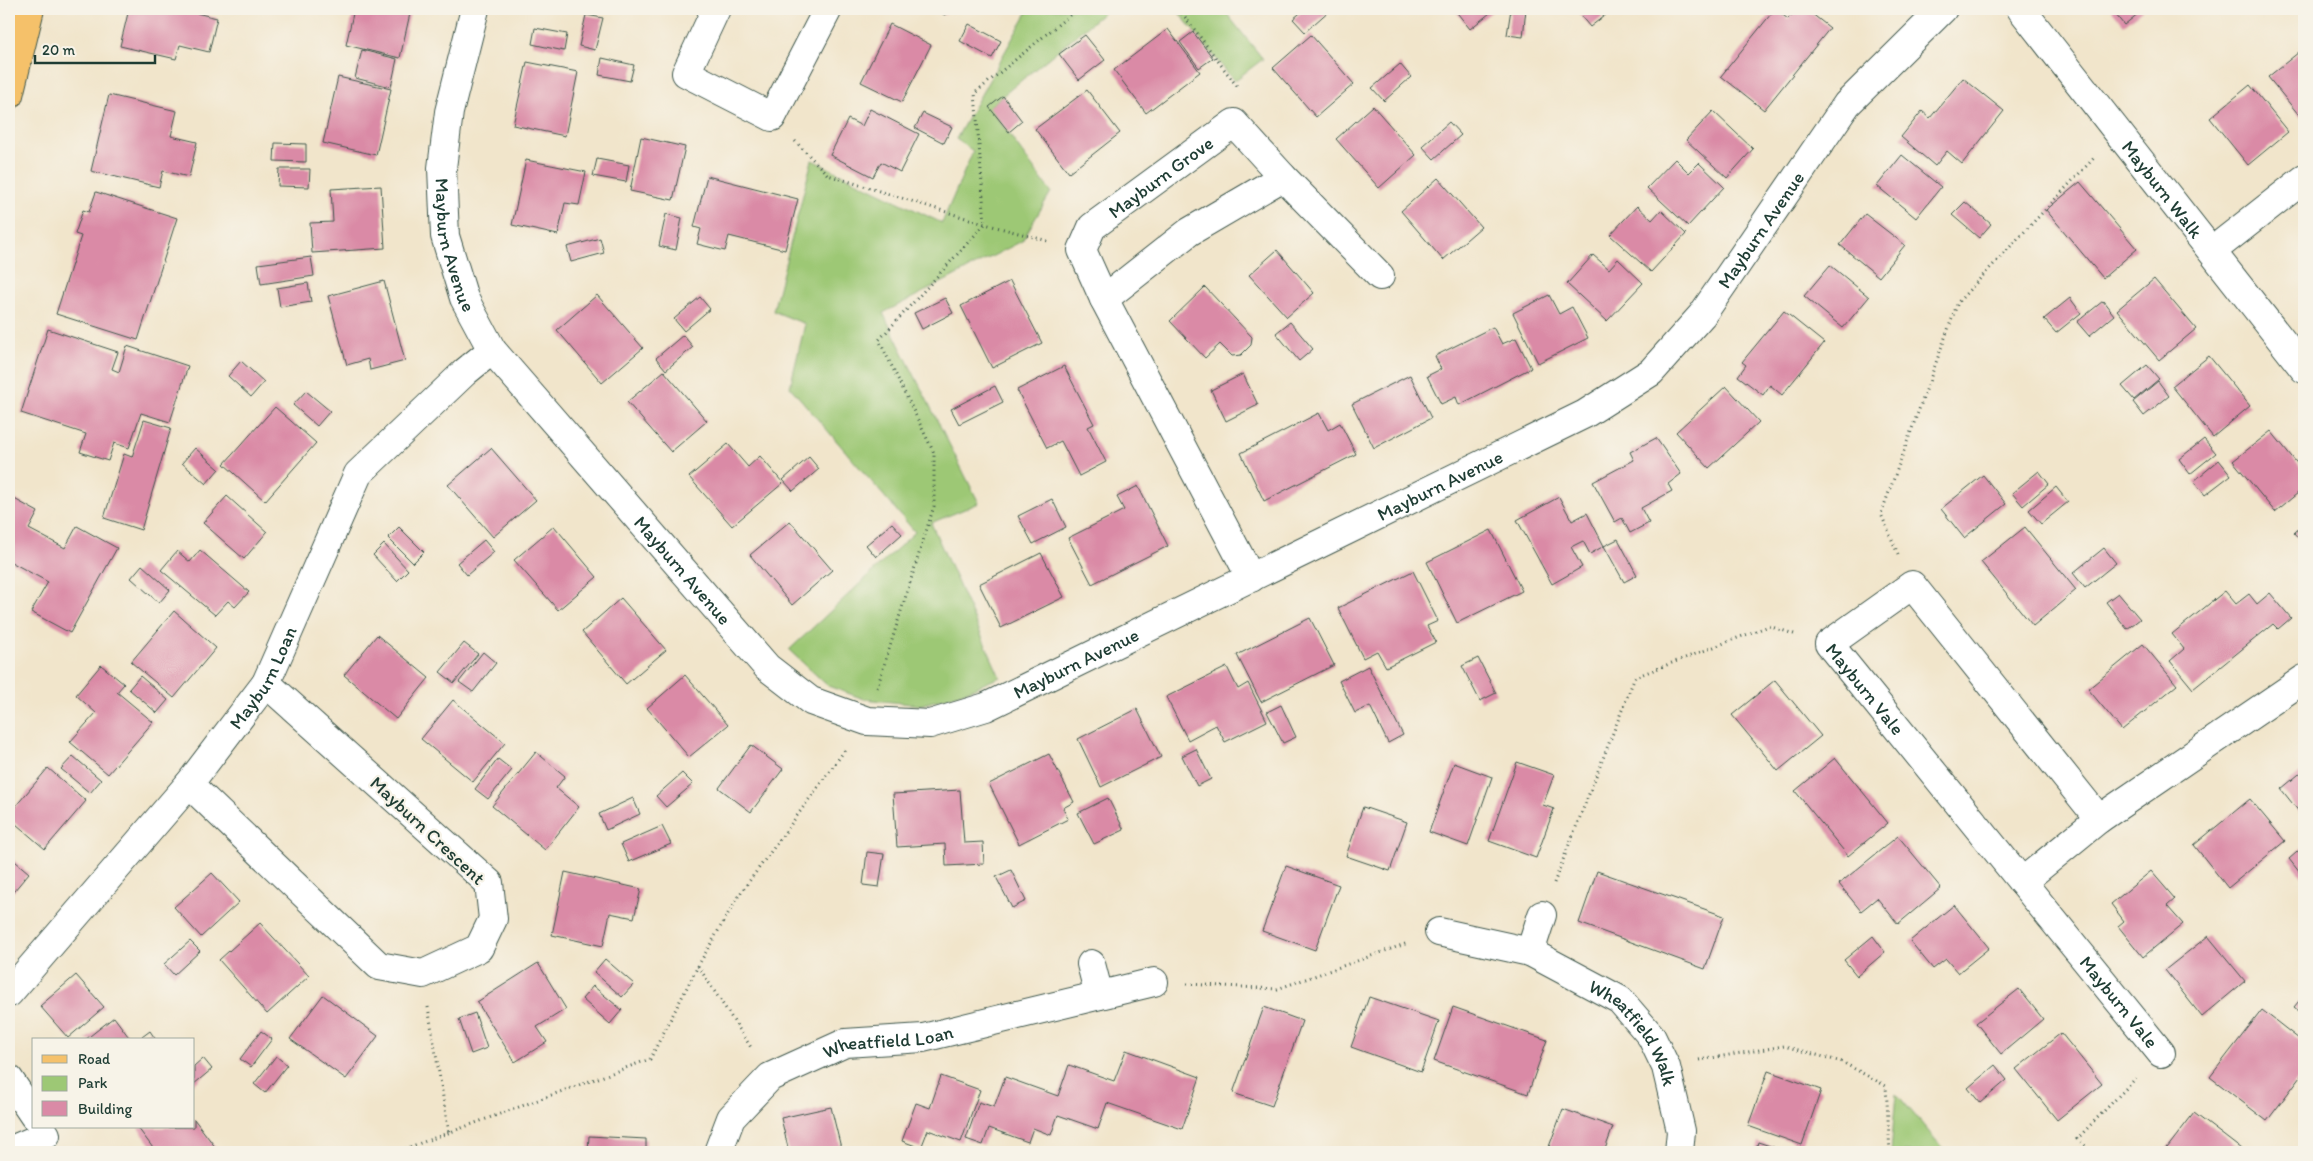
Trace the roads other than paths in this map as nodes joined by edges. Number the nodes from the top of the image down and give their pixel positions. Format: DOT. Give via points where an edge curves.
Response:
graph roads {
  1 [pos="30,9"];
  2 [pos="475,9"];
  3 [pos="716,9"];
  4 [pos="828,9"];
  5 [pos="1942,9"];
  6 [pos="2022,9"];
  7 [pos="9,95"];
  8 [pos="1283,177"];
  9 [pos="2304,179"];
  10 [pos="2212,251"];
  11 [pos="1380,276"];
  12 [pos="1104,299"];
  13 [pos="492,350"];
  14 [pos="2304,369"];
  15 [pos="1251,578"];
  16 [pos="2304,679"];
  17 [pos="266,683"];
  18 [pos="189,784"];
  19 [pos="2099,819"];
  20 [pos="2022,882"];
  21 [pos="1542,915"];
  22 [pos="1439,932"];
  23 [pos="1530,952"];
  24 [pos="1091,964"];
  25 [pos="1154,982"];
  26 [pos="9,993"];
  27 [pos="1100,995"];
  28 [pos="2161,1053"];
  29 [pos="9,1079"];
  30 [pos="32,1113"];
  31 [pos="46,1133"];
  32 [pos="9,1151"];
  33 [pos="718,1152"];
  34 [pos="1679,1152"];
  1 -- 7 [label="main road"];
  2 -- 13 [label="street, Mayburn Avenue" via="449,112 442,168 443,207 445,236 464,298"];
  3 -- 4 [label="street" via="686,73 772,117"];
  5 -- 15 [label="street, Mayburn Avenue" via="1847,104 1702,315 1651,372 1585,414"];
  6 -- 10 [label="street, Mayburn Walk"];
  8 -- 11 [label="street"];
  8 -- 12 [label="street" via="1189,232"];
  8 -- 12 [label="street, Mayburn Grove" via="1234,123 1092,227 1082,250"];
  9 -- 10 [label="street"];
  10 -- 14 [label="street, Mayburn Walk"];
  12 -- 15 [label="street, Mayburn Grove"];
  13 -- 15 [label="street, Mayburn Avenue" via="766,667 811,701 867,721 930,724 986,707"];
  13 -- 17 [label="street, Mayburn Loan" via="358,474"];
  16 -- 19 [label="street"];
  17 -- 18 [label="street, Mayburn Loan"];
  17 -- 18 [label="street, Mayburn Crescent" via="488,883 493,919 479,948 423,974 379,966"];
  18 -- 26 [label="street, Mayburn Loan"];
  19 -- 20 [label="street"];
  19 -- 20 [label="street, Mayburn Vale" via="1912,585 1829,644"];
  20 -- 28 [label="street, Mayburn Vale"];
  21 -- 23 [label="street"];
  22 -- 23 [label="street, Wheatfield Walk"];
  23 -- 34 [label="street, Wheatfield Walk" via="1620,1000 1651,1036 1666,1067 1681,1130"];
  24 -- 27 [label="street"];
  25 -- 27 [label="street, Wheatfield Loan"];
  27 -- 33 [label="street, Wheatfield Loan" via="923,1038 845,1043 770,1077 731,1118"];
  29 -- 30 [label="street"];
  31 -- 32 [label="street"];
}
